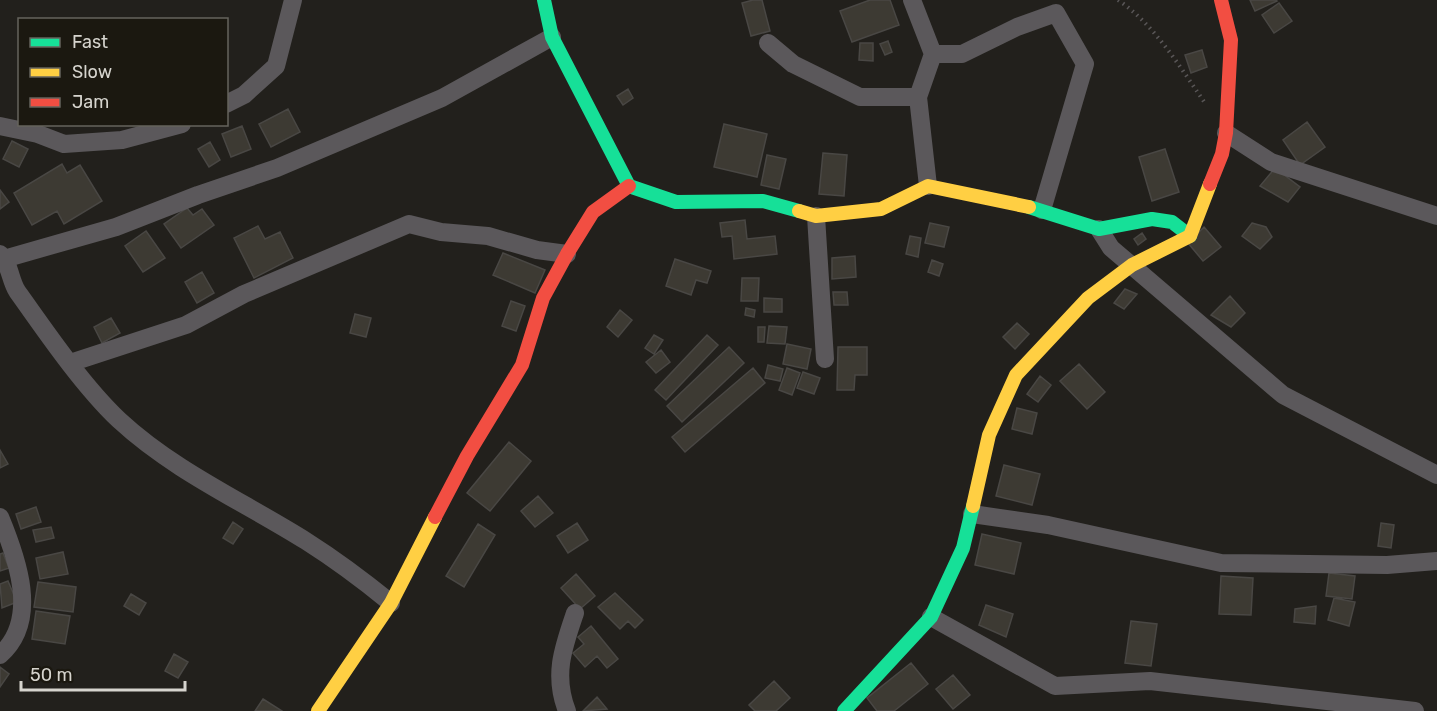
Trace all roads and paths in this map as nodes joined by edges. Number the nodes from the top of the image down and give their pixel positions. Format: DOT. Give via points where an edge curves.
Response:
graph roads {
  1 [pos="293,0"];
  2 [pos="544,0"];
  3 [pos="912,0"];
  4 [pos="1118,0"];
  5 [pos="1221,0"];
  6 [pos="552,37"];
  7 [pos="768,43"];
  8 [pos="933,54"];
  9 [pos="918,97"];
  10 [pos="228,103"];
  11 [pos="0,126"];
  12 [pos="174,126"];
  13 [pos="1226,133"];
  14 [pos="629,186"];
  15 [pos="928,186"];
  16 [pos="1042,210"];
  17 [pos="816,216"];
  18 [pos="1437,216"];
  19 [pos="1099,229"];
  20 [pos="1190,236"];
  21 [pos="567,254"];
  22 [pos="2,258"];
  23 [pos="1132,265"];
  24 [pos="825,358"];
  25 [pos="70,363"];
  26 [pos="1437,474"];
  27 [pos="972,514"];
  28 [pos="0,517"];
  29 [pos="1437,561"];
  30 [pos="391,603"];
  31 [pos="575,613"];
  32 [pos="931,617"];
  33 [pos="0,655"];
  34 [pos="318,711"];
  35 [pos="567,711"];
  36 [pos="844,711"];
  37 [pos="1415,711"];
  1 -- 10 [label="street" via="276,66 244,95"];
  2 -- 6 [label="street"];
  3 -- 8 [label="street"];
  4 -- 13 [label="path" via="1161,42"];
  5 -- 13 [label="street" via="1231,40"];
  6 -- 14 [label="street"];
  6 -- 22 [label="street" via="442,99 277,168 116,227"];
  7 -- 9 [label="street" via="793,64 860,97"];
  8 -- 9 [label="street"];
  8 -- 16 [label="street" via="962,54 1056,13 1085,64"];
  9 -- 15 [label="street"];
  11 -- 12 [label="street" via="64,144 122,140"];
  13 -- 18 [label="street" via="1271,162"];
  13 -- 20 [label="street" via="1222,154"];
  14 -- 17 [label="street" via="675,202 763,201"];
  14 -- 21 [label="street" via="593,212"];
  15 -- 16 [label="street"];
  15 -- 17 [label="street" via="881,209"];
  16 -- 19 [label="street"];
  17 -- 24 [label="street"];
  19 -- 20 [label="street" via="1152,219 1172,222"];
  19 -- 23 [label="street" via="1111,248"];
  20 -- 23 [label="street"];
  21 -- 25 [label="street" via="409,224 244,294 186,325"];
  21 -- 30 [label="street" via="543,298 522,365 467,456"];
  22 -- 25 [label="street" via="15,288"];
  23 -- 26 [label="street" via="1283,395"];
  23 -- 27 [label="street" via="1088,298 1016,375 989,435"];
  25 -- 30 [label="street" via="118,419 164,455 306,541"];
  27 -- 29 [label="street" via="1048,525 1221,563 1387,565"];
  27 -- 32 [label="street" via="963,548"];
  28 -- 33 [label="street" via="19,575 22,623 11,645"];
  30 -- 34 [label="street"];
  31 -- 35 [label="street" via="558,676"];
  32 -- 36 [label="street"];
  32 -- 37 [label="street" via="1055,686 1150,681"];
}
